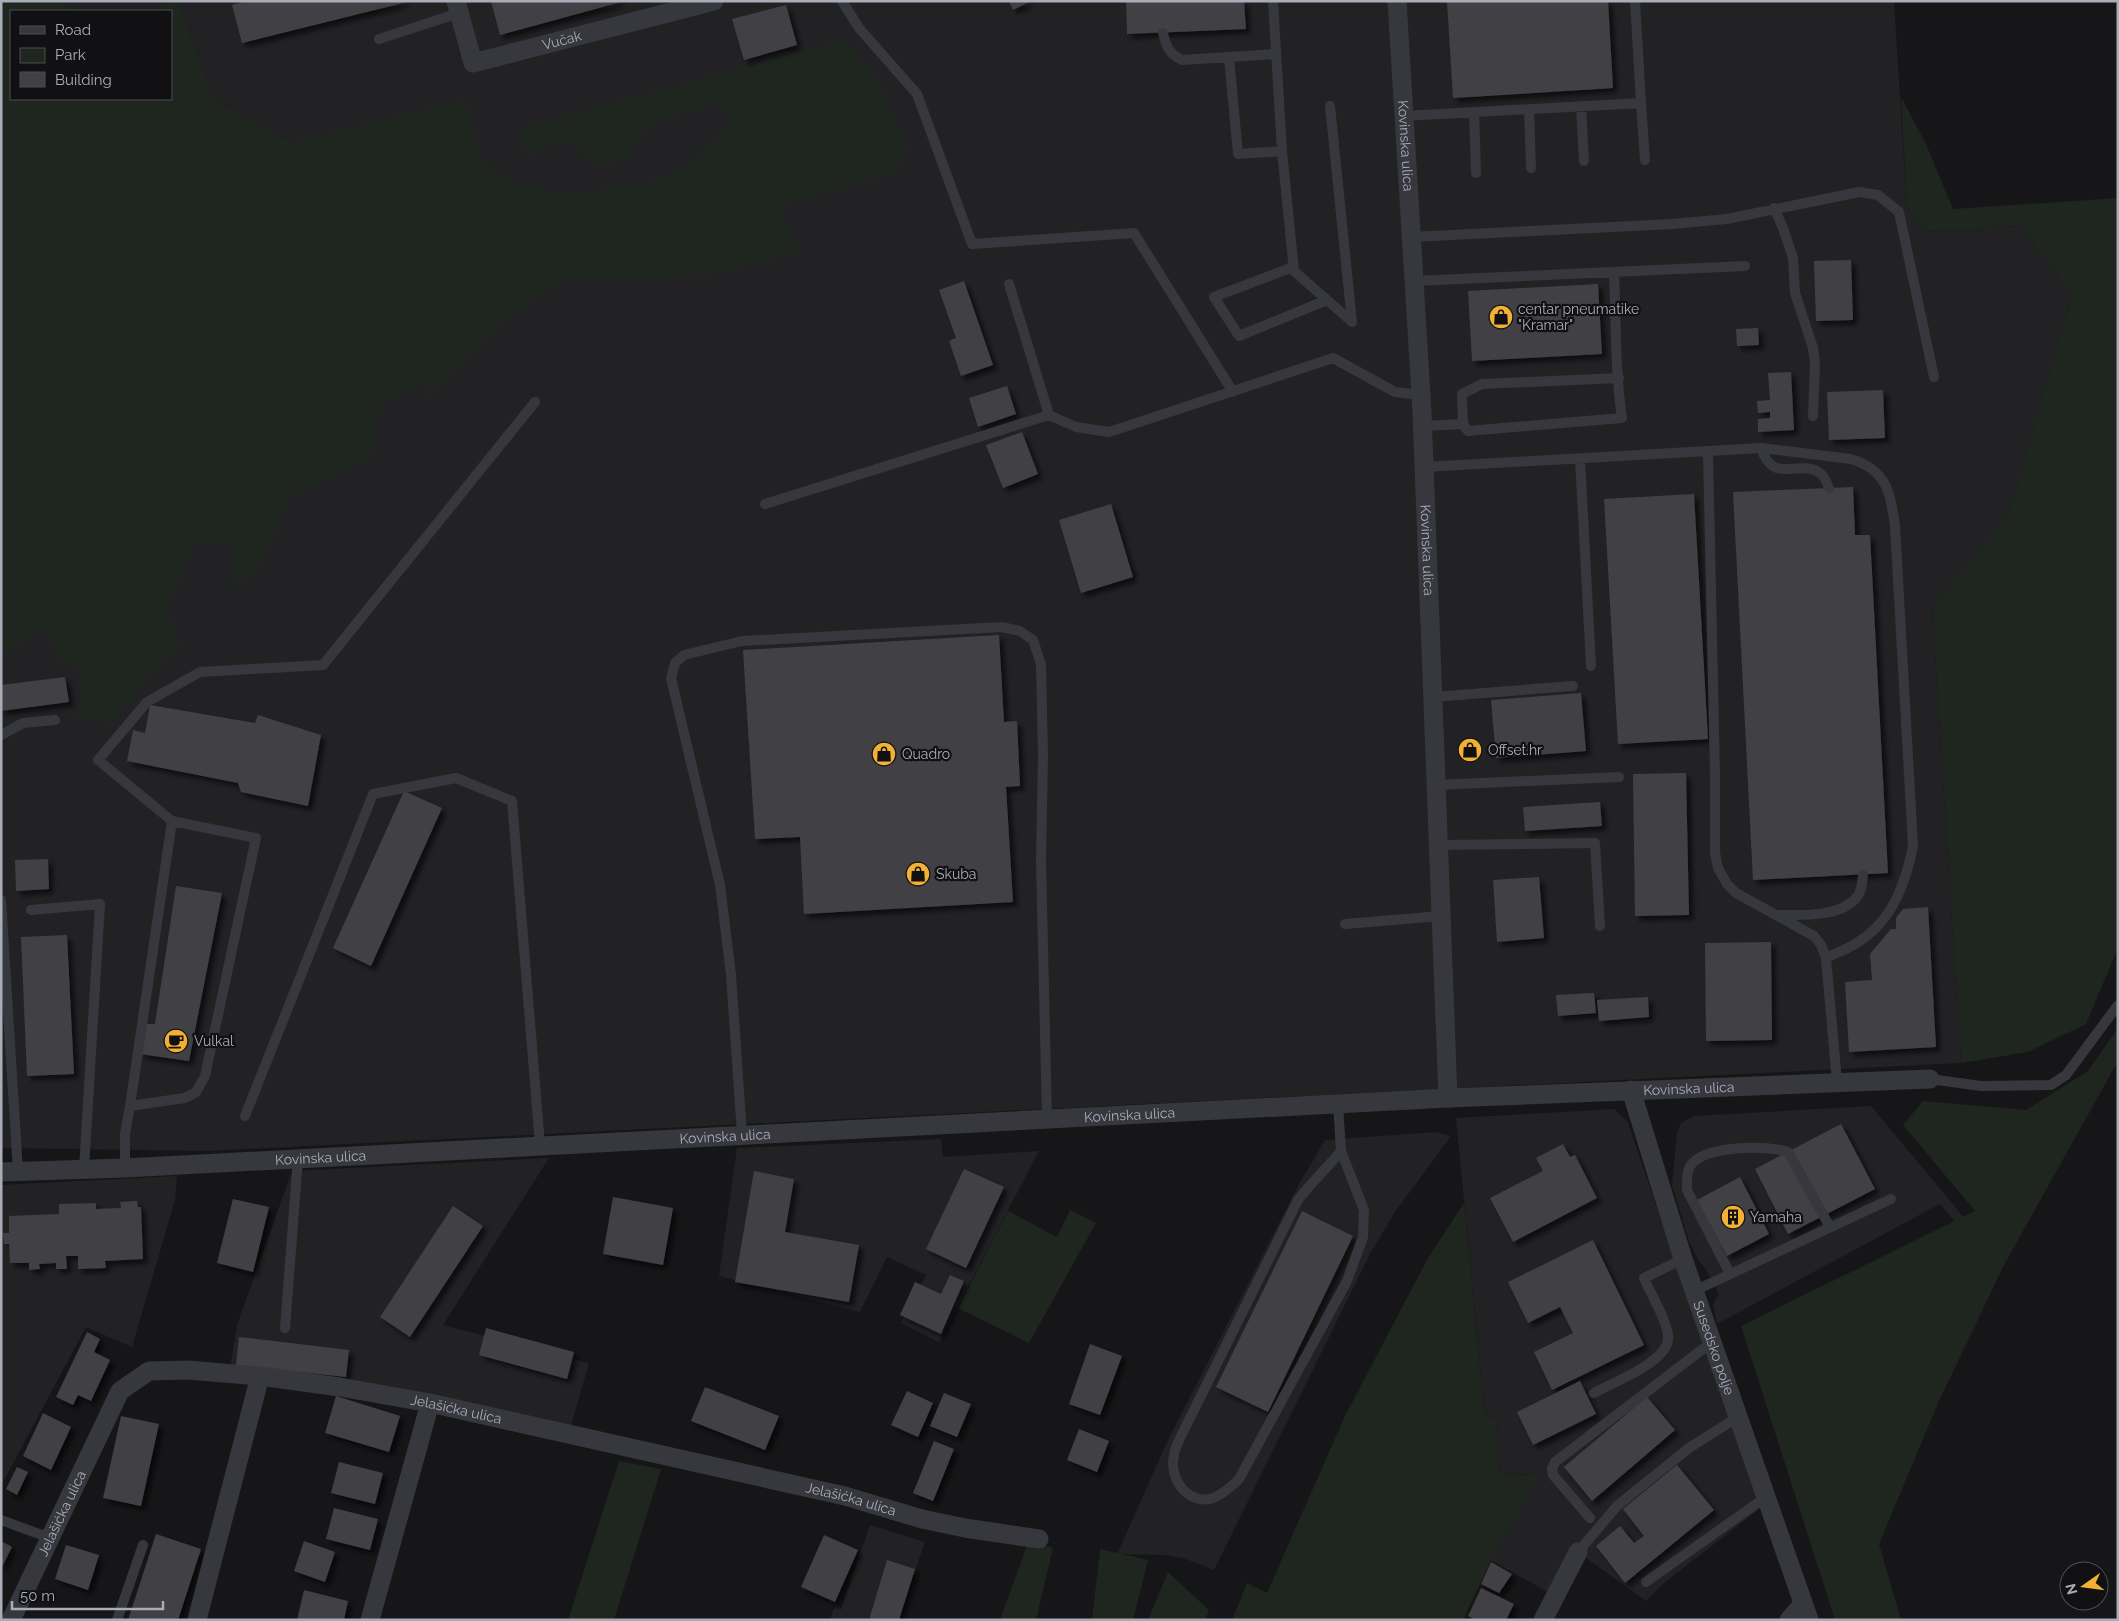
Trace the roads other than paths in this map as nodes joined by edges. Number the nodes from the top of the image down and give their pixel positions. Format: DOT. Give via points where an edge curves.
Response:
graph roads {
  1 [pos="714,1"];
  2 [pos="842,1"];
  3 [pos="1273,1"];
  4 [pos="1397,1"];
  5 [pos="1635,1"];
  6 [pos="457,7"];
  7 [pos="1163,32"];
  8 [pos="379,39"];
  9 [pos="1276,54"];
  10 [pos="1229,58"];
  11 [pos="1642,104"];
  12 [pos="1330,106"];
  13 [pos="1581,106"];
  14 [pos="1529,109"];
  15 [pos="1474,112"];
  16 [pos="1404,116"];
  17 [pos="1282,151"];
  18 [pos="1644,160"];
  19 [pos="1584,161"];
  20 [pos="1531,168"];
  21 [pos="1476,173"];
  22 [pos="1774,208"];
  23 [pos="1411,237"];
  24 [pos="1293,266"];
  25 [pos="1745,266"];
  26 [pos="1614,272"];
  27 [pos="1414,282"];
  28 [pos="1009,284"];
  29 [pos="1327,300"];
  30 [pos="1934,377"];
  31 [pos="1618,378"];
  32 [pos="1233,392"];
  33 [pos="1421,395"];
  34 [pos="535,402"];
  35 [pos="1049,415"];
  36 [pos="1813,416"];
  37 [pos="1463,424"];
  38 [pos="1423,426"];
  39 [pos="1761,448"];
  40 [pos="1708,452"];
  41 [pos="1580,459"];
  42 [pos="1425,467"];
  43 [pos="1829,488"];
  44 [pos="765,504"];
  45 [pos="1591,666"];
  46 [pos="1573,686"];
  47 [pos="1433,697"];
  48 [pos="55,720"];
  49 [pos="1,735"];
  50 [pos="1619,777"];
  51 [pos="1436,785"];
  52 [pos="172,821"];
  53 [pos="1438,845"];
  54 [pos="1863,875"];
  55 [pos="1,900"];
  56 [pos="31,910"];
  57 [pos="1776,915"];
  58 [pos="1441,916"];
  59 [pos="1345,924"];
  60 [pos="1600,926"];
  61 [pos="1826,958"];
  62 [pos="2118,1005"];
  63 [pos="1930,1079"];
  64 [pos="1837,1082"];
  65 [pos="1631,1090"];
  66 [pos="1448,1098"];
  67 [pos="1338,1104"];
  68 [pos="130,1106"];
  69 [pos="245,1116"];
  70 [pos="1047,1119"];
  71 [pos="742,1134"];
  72 [pos="540,1145"];
  73 [pos="1341,1151"];
  74 [pos="298,1158"];
  75 [pos="125,1168"];
  76 [pos="84,1169"];
  77 [pos="10,1172"];
  78 [pos="1891,1198"];
  79 [pos="1830,1227"];
  80 [pos="1683,1259"];
  81 [pos="1730,1274"];
  82 [pos="1694,1291"];
  83 [pos="286,1328"];
  84 [pos="1712,1342"];
  85 [pos="260,1376"];
  86 [pos="1594,1393"];
  87 [pos="430,1403"];
  88 [pos="1738,1417"];
  89 [pos="1766,1497"];
  90 [pos="1590,1518"];
  91 [pos="1,1520"];
  92 [pos="50,1538"];
  93 [pos="1039,1539"];
  94 [pos="143,1545"];
  95 [pos="1578,1552"];
  96 [pos="1646,1582"];
  97 [pos="1806,1612"];
  98 [pos="11,1620"];
  99 [pos="117,1620"];
  100 [pos="197,1620"];
  101 [pos="370,1620"];
  102 [pos="1543,1620"];
  103 [pos="1789,1620"];
  1 -- 6 [label="street, Vučak" via="473,63"];
  2 -- 32 [label="lane" via="859,28 916,94 972,244 1134,233"];
  3 -- 9 [label="lane"];
  4 -- 16 [label="street, Kovinska ulica"];
  5 -- 11 [label="lane"];
  6 -- 8 [label="lane"];
  7 -- 10 [label="lane" via="1172,55 1182,60"];
  9 -- 10 [label="lane"];
  9 -- 17 [label="lane"];
  10 -- 17 [label="lane" via="1238,154"];
  11 -- 13 [label="lane"];
  11 -- 18 [label="lane"];
  12 -- 29 [label="lane" via="1352,322"];
  13 -- 14 [label="lane"];
  13 -- 19 [label="lane"];
  14 -- 15 [label="lane"];
  14 -- 20 [label="lane"];
  15 -- 16 [label="lane"];
  15 -- 21 [label="lane"];
  16 -- 23 [label="street, Kovinska ulica"];
  17 -- 24 [label="lane"];
  22 -- 23 [label="lane" via="1727,219 1672,224"];
  22 -- 30 [label="lane" via="1859,192 1878,195 1899,212"];
  22 -- 36 [label="lane" via="1792,258 1796,293 1813,348 1816,364"];
  23 -- 27 [label="street, Kovinska ulica"];
  24 -- 29 [label="lane" via="1294,271"];
  24 -- 29 [label="lane" via="1214,298 1239,336"];
  25 -- 26 [label="lane"];
  26 -- 27 [label="lane"];
  26 -- 31 [label="lane"];
  27 -- 33 [label="street, Kovinska ulica"];
  28 -- 35 [label="lane"];
  31 -- 37 [label="lane" via="1482,384 1462,394"];
  31 -- 37 [label="lane" via="1622,418 1468,431"];
  32 -- 33 [label="lane" via="1333,358 1395,392"];
  32 -- 35 [label="lane" via="1109,432 1076,427"];
  33 -- 38 [label="street, Kovinska ulica"];
  34 -- 52 [label="lane" via="322,665 200,672 147,702 98,760"];
  35 -- 44 [label="lane"];
  37 -- 38 [label="lane"];
  38 -- 42 [label="street, Kovinska ulica"];
  39 -- 40 [label="lane"];
  39 -- 43 [label="lane" via="1765,461 1773,467 1813,469 1822,475"];
  39 -- 61 [label="lane" via="1834,456 1865,463 1883,478 1895,526 1913,846 1904,883 1880,924 1862,940"];
  40 -- 41 [label="lane"];
  40 -- 57 [label="lane" via="1715,853 1718,868 1727,884 1736,893"];
  41 -- 42 [label="lane"];
  41 -- 45 [label="lane"];
  42 -- 47 [label="street, Kovinska ulica"];
  46 -- 47 [label="lane"];
  47 -- 51 [label="street, Kovinska ulica"];
  48 -- 49 [label="lane" via="24,723"];
  50 -- 51 [label="lane"];
  51 -- 53 [label="street, Kovinska ulica"];
  52 -- 68 [label="lane"];
  52 -- 68 [label="lane" via="256,838 205,1076 196,1092 185,1098"];
  53 -- 58 [label="street, Kovinska ulica"];
  53 -- 60 [label="lane" via="1594,843"];
  54 -- 57 [label="lane" via="1862,888 1856,898 1844,907 1810,914"];
  55 -- 77 [label="lane"];
  56 -- 76 [label="lane" via="100,904"];
  57 -- 61 [label="lane" via="1814,936"];
  58 -- 59 [label="lane"];
  58 -- 66 [label="street, Kovinska ulica"];
  61 -- 64 [label="lane"];
  62 -- 63 [label="lane" via="2066,1075 2050,1085 1981,1086"];
  63 -- 64 [label="street, Kovinska ulica"];
  64 -- 65 [label="street, Kovinska ulica"];
  65 -- 66 [label="street, Kovinska ulica"];
  65 -- 80 [label="street, Susedsko polje"];
  66 -- 67 [label="street, Kovinska ulica"];
  67 -- 70 [label="street, Kovinska ulica"];
  67 -- 73 [label="lane"];
  68 -- 75 [label="lane" via="124,1134"];
  69 -- 72 [label="lane" via="373,794 456,778 512,801"];
  70 -- 71 [label="street, Kovinska ulica"];
  70 -- 71 [label="lane" via="1041,860 1041,664 1033,640 1020,631 1002,627 742,641 684,655 675,663 671,678 720,885 731,975"];
  71 -- 72 [label="street, Kovinska ulica"];
  72 -- 74 [label="street, Kovinska ulica"];
  73 -- 73 [label="lane" via="1364,1210 1363,1237 1347,1281 1239,1480 1210,1499 1196,1498 1184,1492 1174,1473 1174,1456 1184,1430 1298,1200"];
  74 -- 75 [label="street, Kovinska ulica"];
  74 -- 83 [label="lane"];
  75 -- 76 [label="street, Kovinska ulica"];
  76 -- 77 [label="street, Kovinska ulica"];
  78 -- 79 [label="lane"];
  79 -- 81 [label="lane"];
  79 -- 81 [label="lane" via="1788,1152 1776,1148 1706,1154 1691,1164 1687,1174 1688,1190"];
  80 -- 82 [label="street, Susedsko polje"];
  80 -- 86 [label="lane" via="1644,1278 1666,1328 1668,1340 1664,1350 1646,1365"];
  81 -- 82 [label="lane"];
  82 -- 84 [label="street, Susedsko polje"];
  84 -- 88 [label="street, Susedsko polje"];
  84 -- 90 [label="lane" via="1555,1462 1553,1475"];
  85 -- 87 [label="street, Jelašićka ulica"];
  85 -- 92 [label="street, Jelašićka ulica" via="187,1370 149,1371 120,1392"];
  85 -- 100 [label="street"];
  87 -- 93 [label="street, Jelašićka ulica" via="845,1496 922,1519"];
  87 -- 101 [label="street"];
  88 -- 89 [label="street, Susedsko polje"];
  88 -- 95 [label="lane" via="1689,1448 1617,1506"];
  89 -- 96 [label="lane"];
  89 -- 97 [label="street, Susedsko polje"];
  91 -- 92 [label="lane"];
  92 -- 98 [label="street, Jelašićka ulica"];
  94 -- 99 [label="lane"];
  95 -- 102 [label="street"];
  97 -- 103 [label="street, Susedsko polje"];
}
